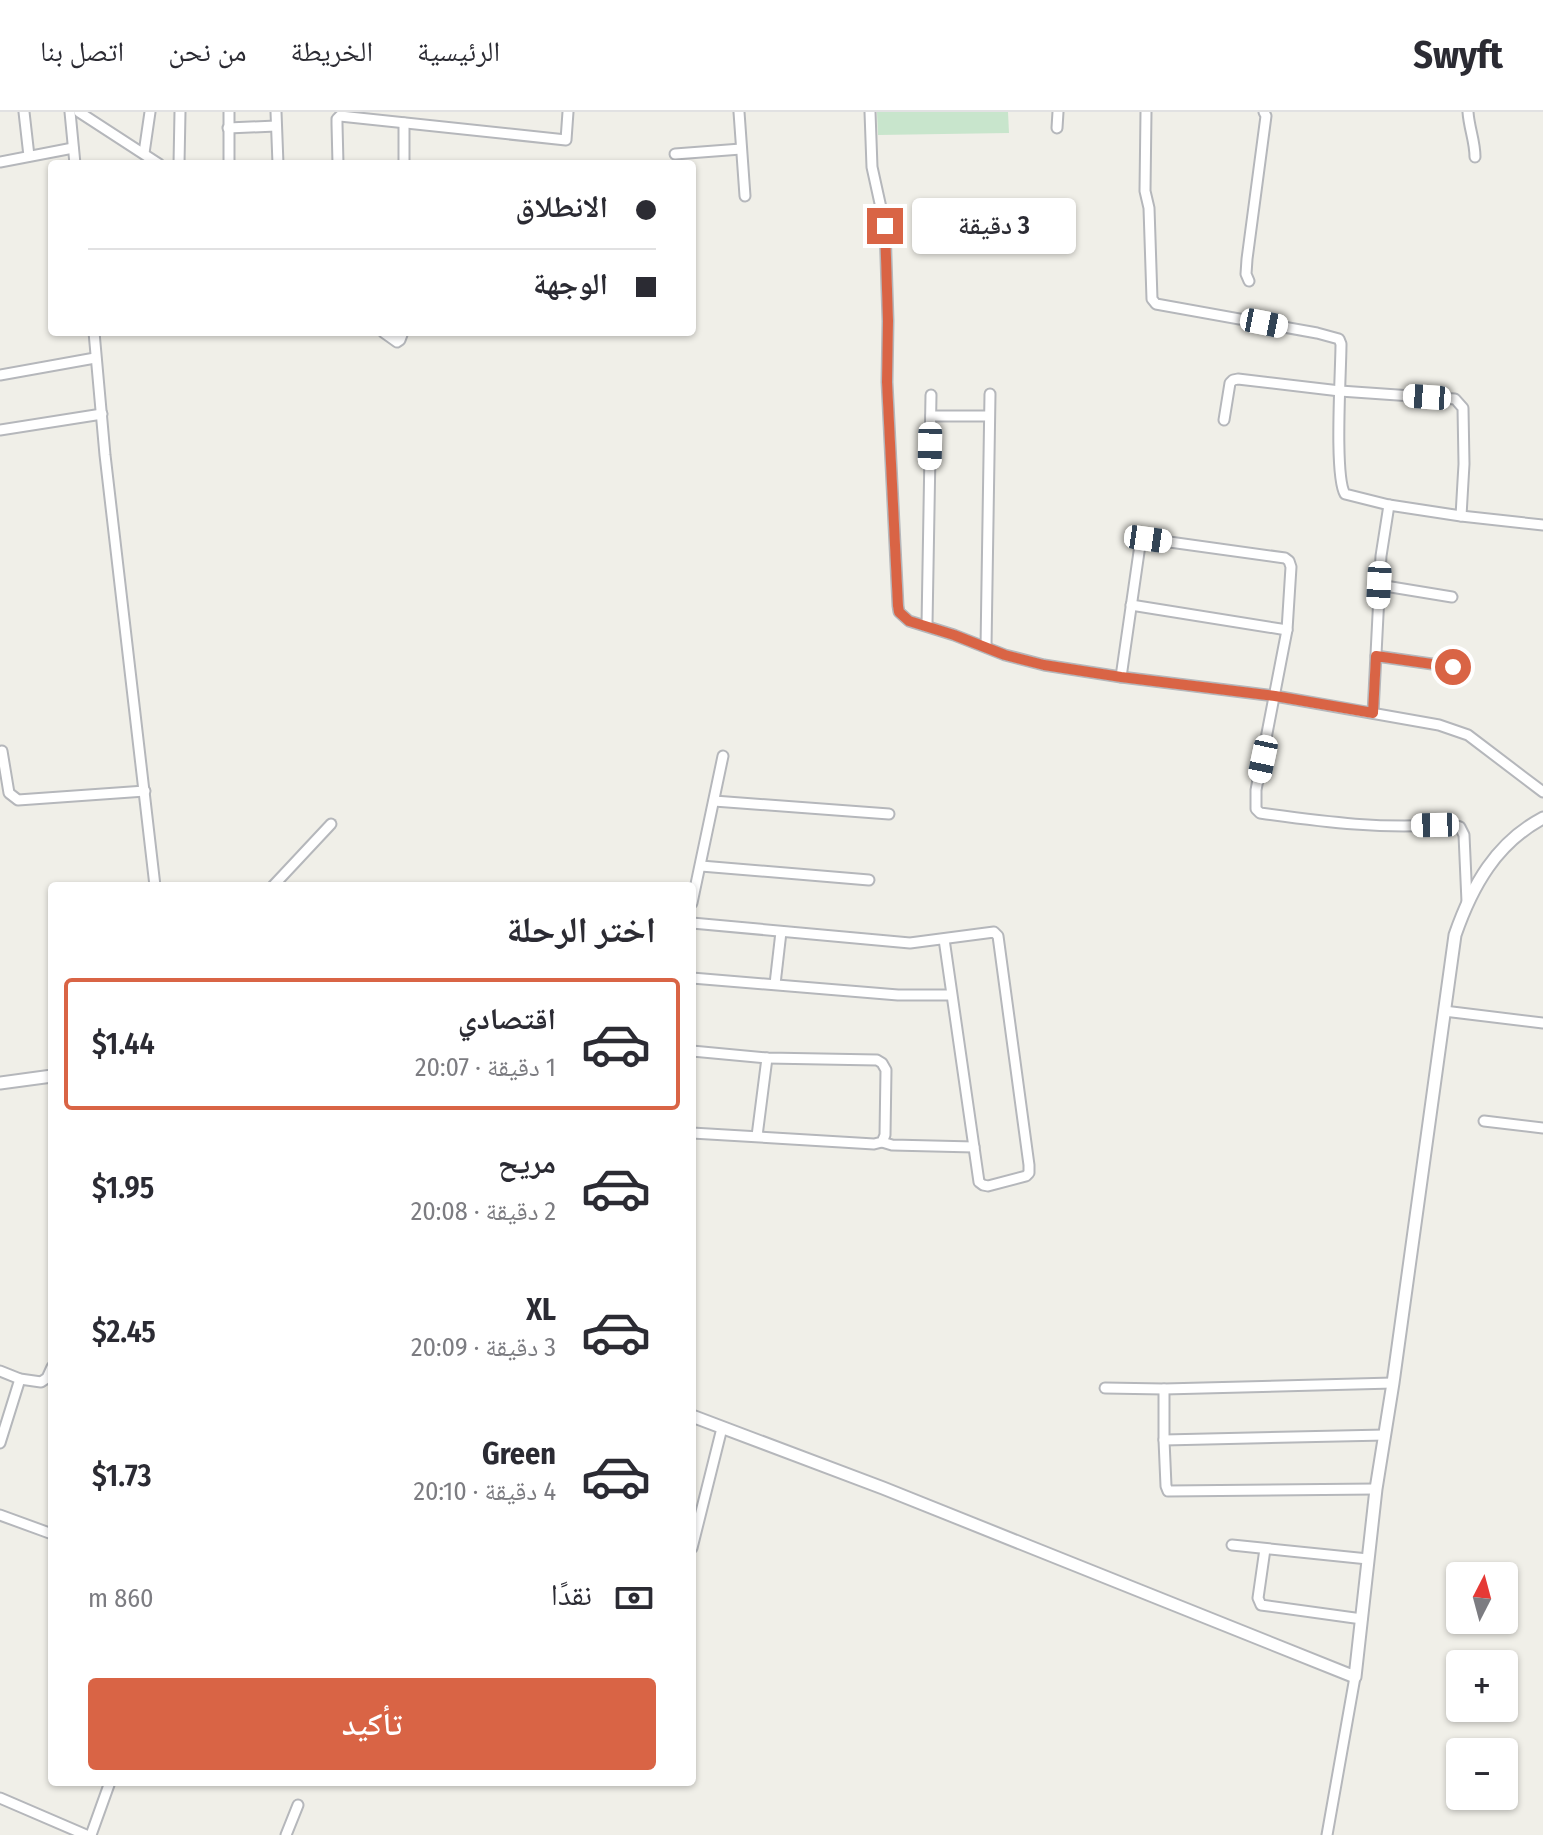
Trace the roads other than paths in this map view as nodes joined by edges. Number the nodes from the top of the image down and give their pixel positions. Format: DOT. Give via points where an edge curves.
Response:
graph roads {
  1 [pos="24,112"];
  2 [pos="70,112"];
  3 [pos="79,112"];
  4 [pos="150,112"];
  5 [pos="180,112"];
  6 [pos="229,112"];
  7 [pos="276,112"];
  8 [pos="568,112"];
  9 [pos="739,112"];
  10 [pos="870,112"];
  11 [pos="1058,112"];
  12 [pos="1146,112"];
  13 [pos="1264,112"];
  14 [pos="1468,112"];
  15 [pos="404,123"];
  16 [pos="276,126"];
  17 [pos="228,128"];
  18 [pos="1057,128"];
  19 [pos="73,148"];
  20 [pos="741,149"];
  21 [pos="144,153"];
  22 [pos="675,154"];
  23 [pos="29,156"];
  24 [pos="1475,157"];
  25 [pos="74,160"];
  26 [pos="154,160"];
  27 [pos="179,160"];
  28 [pos="229,160"];
  29 [pos="278,160"];
  30 [pos="338,160"];
  31 [pos="404,160"];
  32 [pos="0,162"];
  33 [pos="745,196"];
  34 [pos="1249,281"];
  35 [pos="94,336"];
  36 [pos="95,358"];
  37 [pos="0,375"];
  38 [pos="1340,391"];
  39 [pos="990,394"];
  40 [pos="931,395"];
  41 [pos="102,414"];
  42 [pos="931,416"];
  43 [pos="989,416"];
  44 [pos="1224,420"];
  45 [pos="0,430"];
  46 [pos="1389,505"];
  47 [pos="1461,516"];
  48 [pos="1543,525"];
  49 [pos="1379,585"];
  50 [pos="1452,597"];
  51 [pos="1131,605"];
  52 [pos="927,625"];
  53 [pos="1287,630"];
  54 [pos="986,647"];
  55 [pos="1376,656"];
  56 [pos="1453,667"];
  57 [pos="1121,677"];
  58 [pos="1275,696"];
  59 [pos="1373,713"];
  60 [pos="2,751"];
  61 [pos="723,756"];
  62 [pos="145,791"];
  63 [pos="1543,792"];
  64 [pos="714,801"];
  65 [pos="889,814"];
  66 [pos="1543,818"];
  67 [pos="331,824"];
  68 [pos="701,866"];
  69 [pos="869,880"];
  70 [pos="155,882"];
  71 [pos="277,882"];
  72 [pos="696,887"];
  73 [pos="1467,902"];
  74 [pos="696,923"];
  75 [pos="781,932"];
  76 [pos="944,939"];
  77 [pos="696,978"];
  78 [pos="775,984"];
  79 [pos="951,995"];
  80 [pos="1444,1011"];
  81 [pos="1543,1023"];
  82 [pos="696,1051"];
  83 [pos="767,1058"];
  84 [pos="48,1077"];
  85 [pos="0,1083"];
  86 [pos="1484,1121"];
  87 [pos="1543,1128"];
  88 [pos="696,1133"];
  89 [pos="757,1136"];
  90 [pos="882,1142"];
  91 [pos="974,1147"];
  92 [pos="0,1371"];
  93 [pos="48,1376"];
  94 [pos="20,1379"];
  95 [pos="1393,1383"];
  96 [pos="1105,1388"];
  97 [pos="1164,1389"];
  98 [pos="696,1418"];
  99 [pos="722,1428"];
  100 [pos="1385,1435"];
  101 [pos="1164,1440"];
  102 [pos="0,1443"];
  103 [pos="1376,1489"];
  104 [pos="0,1515"];
  105 [pos="696,1532"];
  106 [pos="48,1533"];
  107 [pos="1232,1545"];
  108 [pos="1265,1549"];
  109 [pos="1368,1559"];
  110 [pos="1362,1619"];
  111 [pos="1355,1677"];
  112 [pos="108,1786"];
  113 [pos="0,1798"];
  114 [pos="298,1805"];
  115 [pos="88,1835"];
  116 [pos="286,1835"];
  117 [pos="1327,1835"];
  1 -- 23 [label="street"];
  2 -- 19 [label="street"];
  3 -- 21 [label="street"];
  4 -- 21 [label="street"];
  5 -- 27 [label="street"];
  6 -- 17 [label="street"];
  7 -- 16 [label="street"];
  8 -- 15 [label="street" via="566,140"];
  9 -- 20 [label="street"];
  10 -- 52 [label="street" via="872,167 885,226 898,606 909,621"];
  11 -- 18 [label="street"];
  12 -- 38 [label="street" via="1152,299 1156,304 1339,339"];
  13 -- 34 [label="street"];
  14 -- 24 [label="street"];
  15 -- 30 [label="street" via="340,116"];
  15 -- 31 [label="street"];
  16 -- 17 [label="street"];
  16 -- 29 [label="street"];
  17 -- 28 [label="street"];
  19 -- 23 [label="street"];
  19 -- 25 [label="street"];
  20 -- 22 [label="street"];
  20 -- 33 [label="street"];
  21 -- 26 [label="street"];
  23 -- 32 [label="street"];
  35 -- 36 [label="street"];
  36 -- 37 [label="street"];
  36 -- 41 [label="street"];
  38 -- 44 [label="street" via="1233,380"];
  38 -- 46 [label="street" via="1341,489 1349,497"];
  38 -- 47 [label="street" via="1460,403"];
  39 -- 43 [label="street"];
  40 -- 42 [label="street"];
  41 -- 45 [label="street"];
  41 -- 62 [label="street"];
  42 -- 43 [label="street"];
  42 -- 52 [label="street"];
  43 -- 54 [label="street"];
  46 -- 47 [label="street"];
  46 -- 49 [label="street"];
  47 -- 48 [label="street"];
  49 -- 50 [label="street"];
  49 -- 55 [label="street"];
  51 -- 53 [label="street"];
  51 -- 53 [label="street" via="1140,545 1148,539 1285,558 1291,567"];
  51 -- 57 [label="street"];
  52 -- 54 [label="street"];
  53 -- 58 [label="street"];
  54 -- 57 [label="street" via="1022,660"];
  55 -- 56 [label="street"];
  55 -- 59 [label="street"];
  57 -- 58 [label="street"];
  58 -- 59 [label="street"];
  58 -- 73 [label="street" via="1256,790 1257,811 1340,824 1460,827"];
  59 -- 63 [label="street" via="1456,729"];
  60 -- 62 [label="street" via="9,793 18,800"];
  61 -- 64 [label="street"];
  62 -- 70 [label="street"];
  64 -- 65 [label="street"];
  64 -- 68 [label="street"];
  66 -- 73 [label="street" via="1496,855"];
  67 -- 71 [label="street"];
  68 -- 69 [label="street"];
  68 -- 72 [label="street"];
  73 -- 80 [label="street" via="1455,935"];
  74 -- 75 [label="street"];
  75 -- 76 [label="street" via="910,943"];
  75 -- 78 [label="street"];
  76 -- 79 [label="street"];
  76 -- 91 [label="street" via="994,932 998,936 1029,1173 983,1185"];
  77 -- 78 [label="street"];
  78 -- 79 [label="street"];
  79 -- 91 [label="street"];
  80 -- 81 [label="street"];
  80 -- 95 [label="street"];
  82 -- 83 [label="street"];
  83 -- 89 [label="street"];
  83 -- 90 [label="street" via="882,1063"];
  84 -- 85 [label="street"];
  86 -- 87 [label="street"];
  88 -- 89 [label="street"];
  89 -- 90 [label="street"];
  90 -- 91 [label="street"];
  92 -- 94 [label="street"];
  93 -- 94 [label="street" via="41,1382"];
  94 -- 102 [label="street"];
  95 -- 97 [label="street"];
  95 -- 100 [label="street"];
  96 -- 97 [label="street"];
  97 -- 101 [label="street"];
  98 -- 99 [label="street"];
  99 -- 105 [label="street"];
  99 -- 111 [label="street"];
  100 -- 101 [label="street"];
  100 -- 103 [label="street"];
  101 -- 103 [label="street" via="1170,1492"];
  103 -- 109 [label="street"];
  104 -- 106 [label="street"];
  107 -- 108 [label="street"];
  108 -- 109 [label="street"];
  108 -- 110 [label="street" via="1261,1605"];
  109 -- 110 [label="street"];
  110 -- 111 [label="street"];
  111 -- 117 [label="street"];
  112 -- 115 [label="street"];
  113 -- 115 [label="street"];
  114 -- 116 [label="street"];
}
